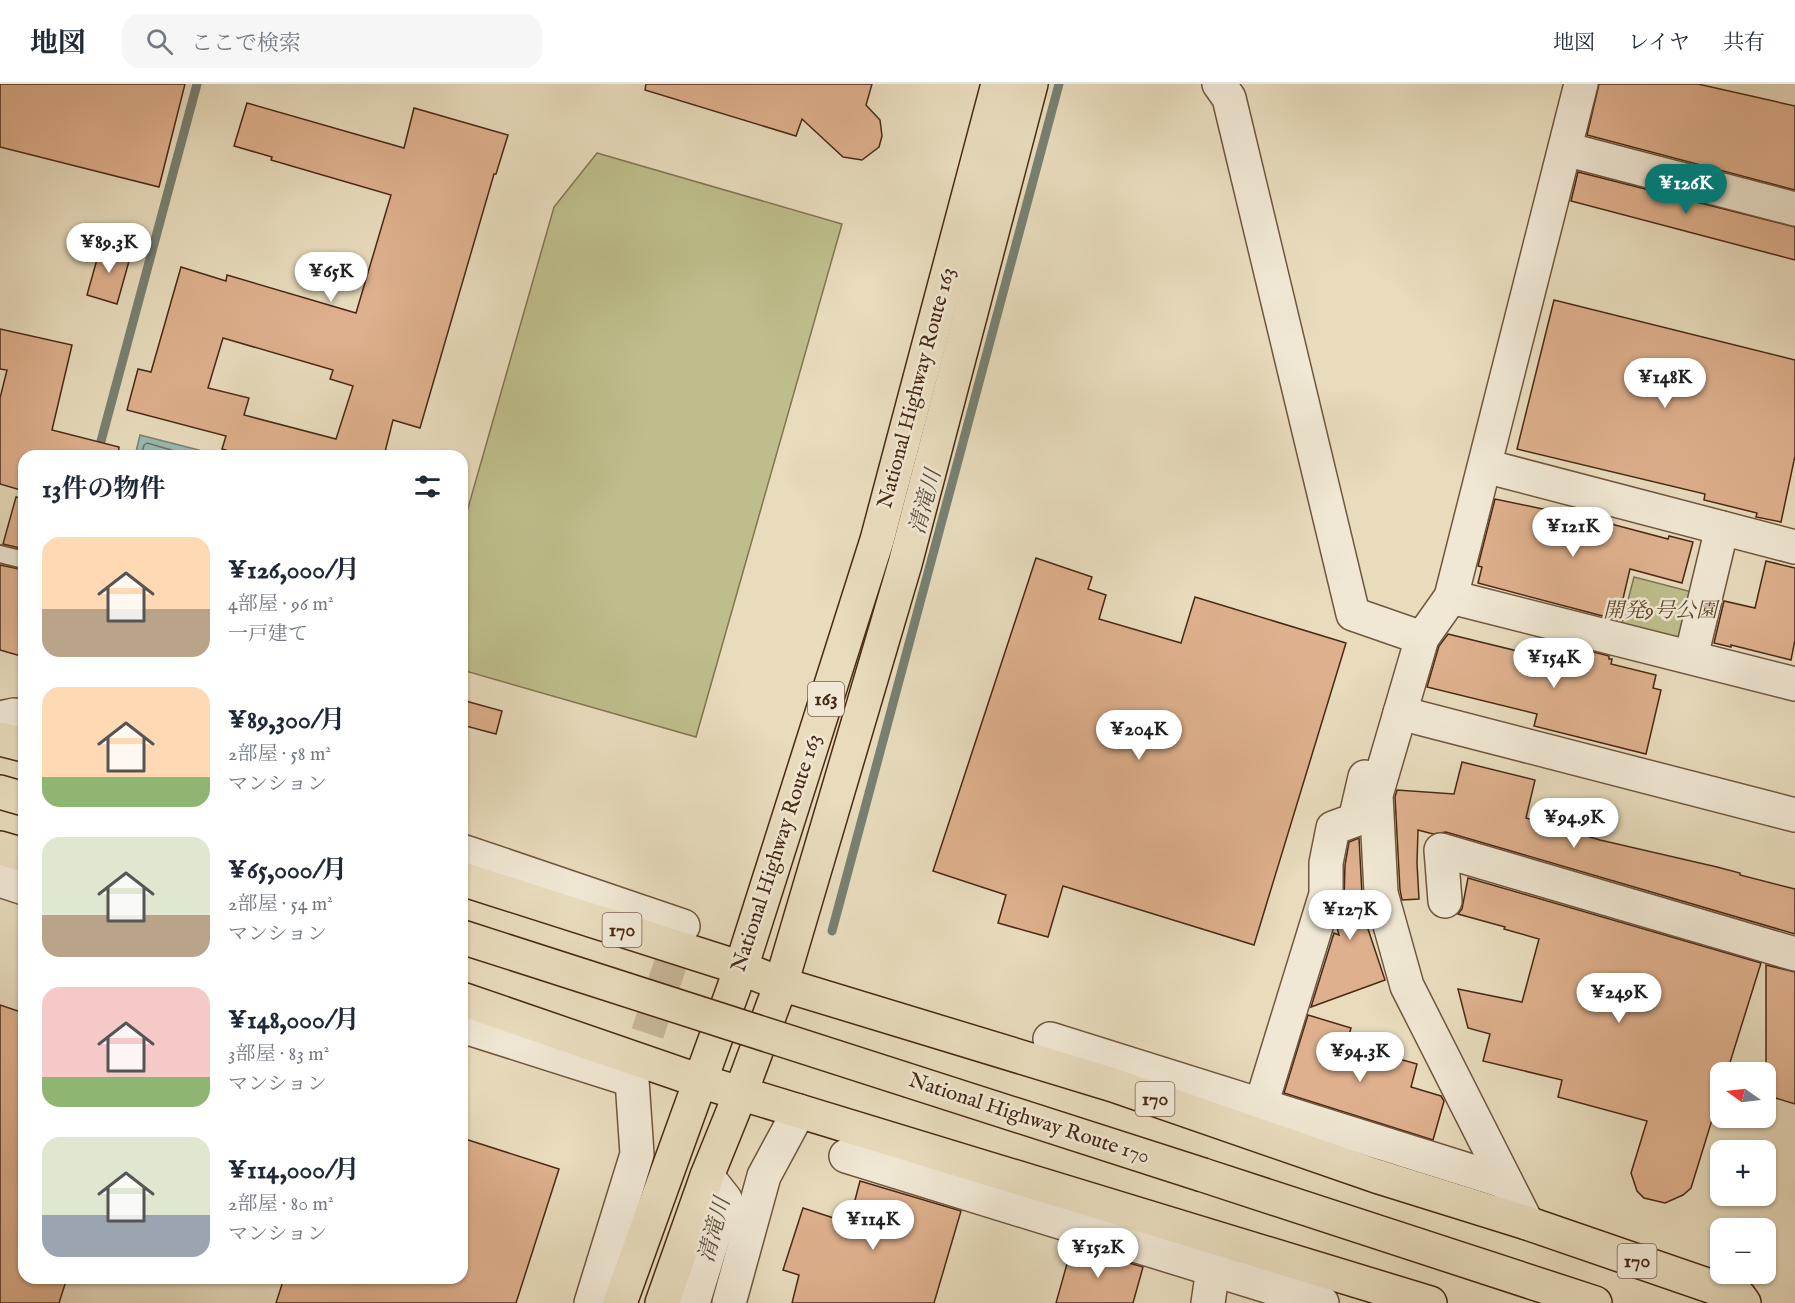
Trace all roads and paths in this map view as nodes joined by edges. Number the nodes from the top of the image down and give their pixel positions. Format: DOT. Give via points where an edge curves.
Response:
graph roads {
  1 [pos="999,84"];
  2 [pos="1031,84"];
  3 [pos="1219,84"];
  4 [pos="1581,84"];
  5 [pos="1565,149"];
  6 [pos="1795,209"];
  7 [pos="1485,466"];
  8 [pos="1722,528"];
  9 [pos="1795,547"];
  10 [pos="0,554"];
  11 [pos="18,558"];
  12 [pos="1451,597"];
  13 [pos="1422,638"];
  14 [pos="1690,657"];
  15 [pos="1795,684"];
  16 [pos="1401,713"];
  17 [pos="18,716"];
  18 [pos="0,718"];
  19 [pos="0,739"];
  20 [pos="18,744"];
  21 [pos="1389,752"];
  22 [pos="0,792"];
  23 [pos="18,797"];
  24 [pos="1795,815"];
  25 [pos="0,848"];
  26 [pos="468,852"];
  27 [pos="18,853"];
  28 [pos="0,880"];
  29 [pos="468,881"];
  30 [pos="18,886"];
  31 [pos="1445,901"];
  32 [pos="683,926"];
  33 [pos="468,940"];
  34 [pos="1795,954"];
  35 [pos="741,968"];
  36 [pos="781,984"];
  37 [pos="468,1001"];
  38 [pos="468,1028"];
  39 [pos="1050,1039"];
  40 [pos="700,1081"];
  41 [pos="741,1092"];
  42 [pos="1261,1105"];
  43 [pos="799,1111"];
  44 [pos="846,1156"];
  45 [pos="707,1176"];
  46 [pos="1506,1182"];
  47 [pos="1527,1223"];
  48 [pos="1213,1269"];
  49 [pos="591,1303"];
  50 [pos="620,1303"];
  51 [pos="662,1303"];
  52 [pos="693,1303"];
  53 [pos="729,1303"];
  54 [pos="1208,1303"];
  55 [pos="1323,1303"];
  56 [pos="1430,1303"];
  57 [pos="1595,1303"];
  58 [pos="1744,1303"];
  1 -- 35 [label="highway, National Highway Route 163 / 163" via="877,540"];
  2 -- 36 [label="highway, National Highway Route 163 / 163" via="905,564"];
  3 -- 13 [label="street" via="1229,98 1353,614"];
  4 -- 5 [label="street"];
  5 -- 6 [label="street"];
  5 -- 7 [label="street"];
  7 -- 8 [label="street"];
  7 -- 12 [label="street"];
  8 -- 9 [label="street"];
  8 -- 14 [label="street"];
  10 -- 11 [label="lane"];
  12 -- 13 [label="street"];
  12 -- 14 [label="street"];
  13 -- 16 [label="street"];
  14 -- 15 [label="street"];
  16 -- 21 [label="street"];
  16 -- 24 [label="street"];
  17 -- 18 [label="street"];
  19 -- 20 [label="highway"];
  21 -- 42 [label="street" via="1366,771 1355,820 1333,828 1326,863 1326,894"];
  21 -- 46 [label="street" via="1376,795 1381,893 1407,986"];
  22 -- 23 [label="highway"];
  25 -- 27 [label="highway"];
  26 -- 32 [label="street"];
  28 -- 30 [label="street"];
  29 -- 35 [label="highway, 170"];
  31 -- 34 [label="street" via="1441,850"];
  33 -- 57 [label="highway, National Highway Route 170, bridge"];
  35 -- 36 [label="highway, 170"];
  35 -- 40 [label="highway, National Highway Route 163 / 163"];
  36 -- 41 [label="highway, National Highway Route 163 / 163"];
  36 -- 47 [label="highway, 170" via="1113,1085 1376,1176"];
  37 -- 40 [label="highway"];
  38 -- 49 [label="street" via="632,1080 637,1154"];
  39 -- 42 [label="street"];
  40 -- 41 [label="highway"];
  40 -- 50 [label="highway, National Highway Route 163 / 163"];
  41 -- 43 [label="highway"];
  41 -- 45 [label="highway, National Highway Route 163 / 163"];
  42 -- 46 [label="street"];
  43 -- 53 [label="street" via="764,1176"];
  43 -- 56 [label="highway"];
  44 -- 48 [label="street"];
  45 -- 51 [label="highway, National Highway Route 163 / 163"];
  45 -- 52 [label="street" via="725,1199"];
  46 -- 47 [label="street"];
  47 -- 58 [label="highway, 170" via="1739,1296"];
  48 -- 54 [label="street"];
  48 -- 55 [label="street"];
}
